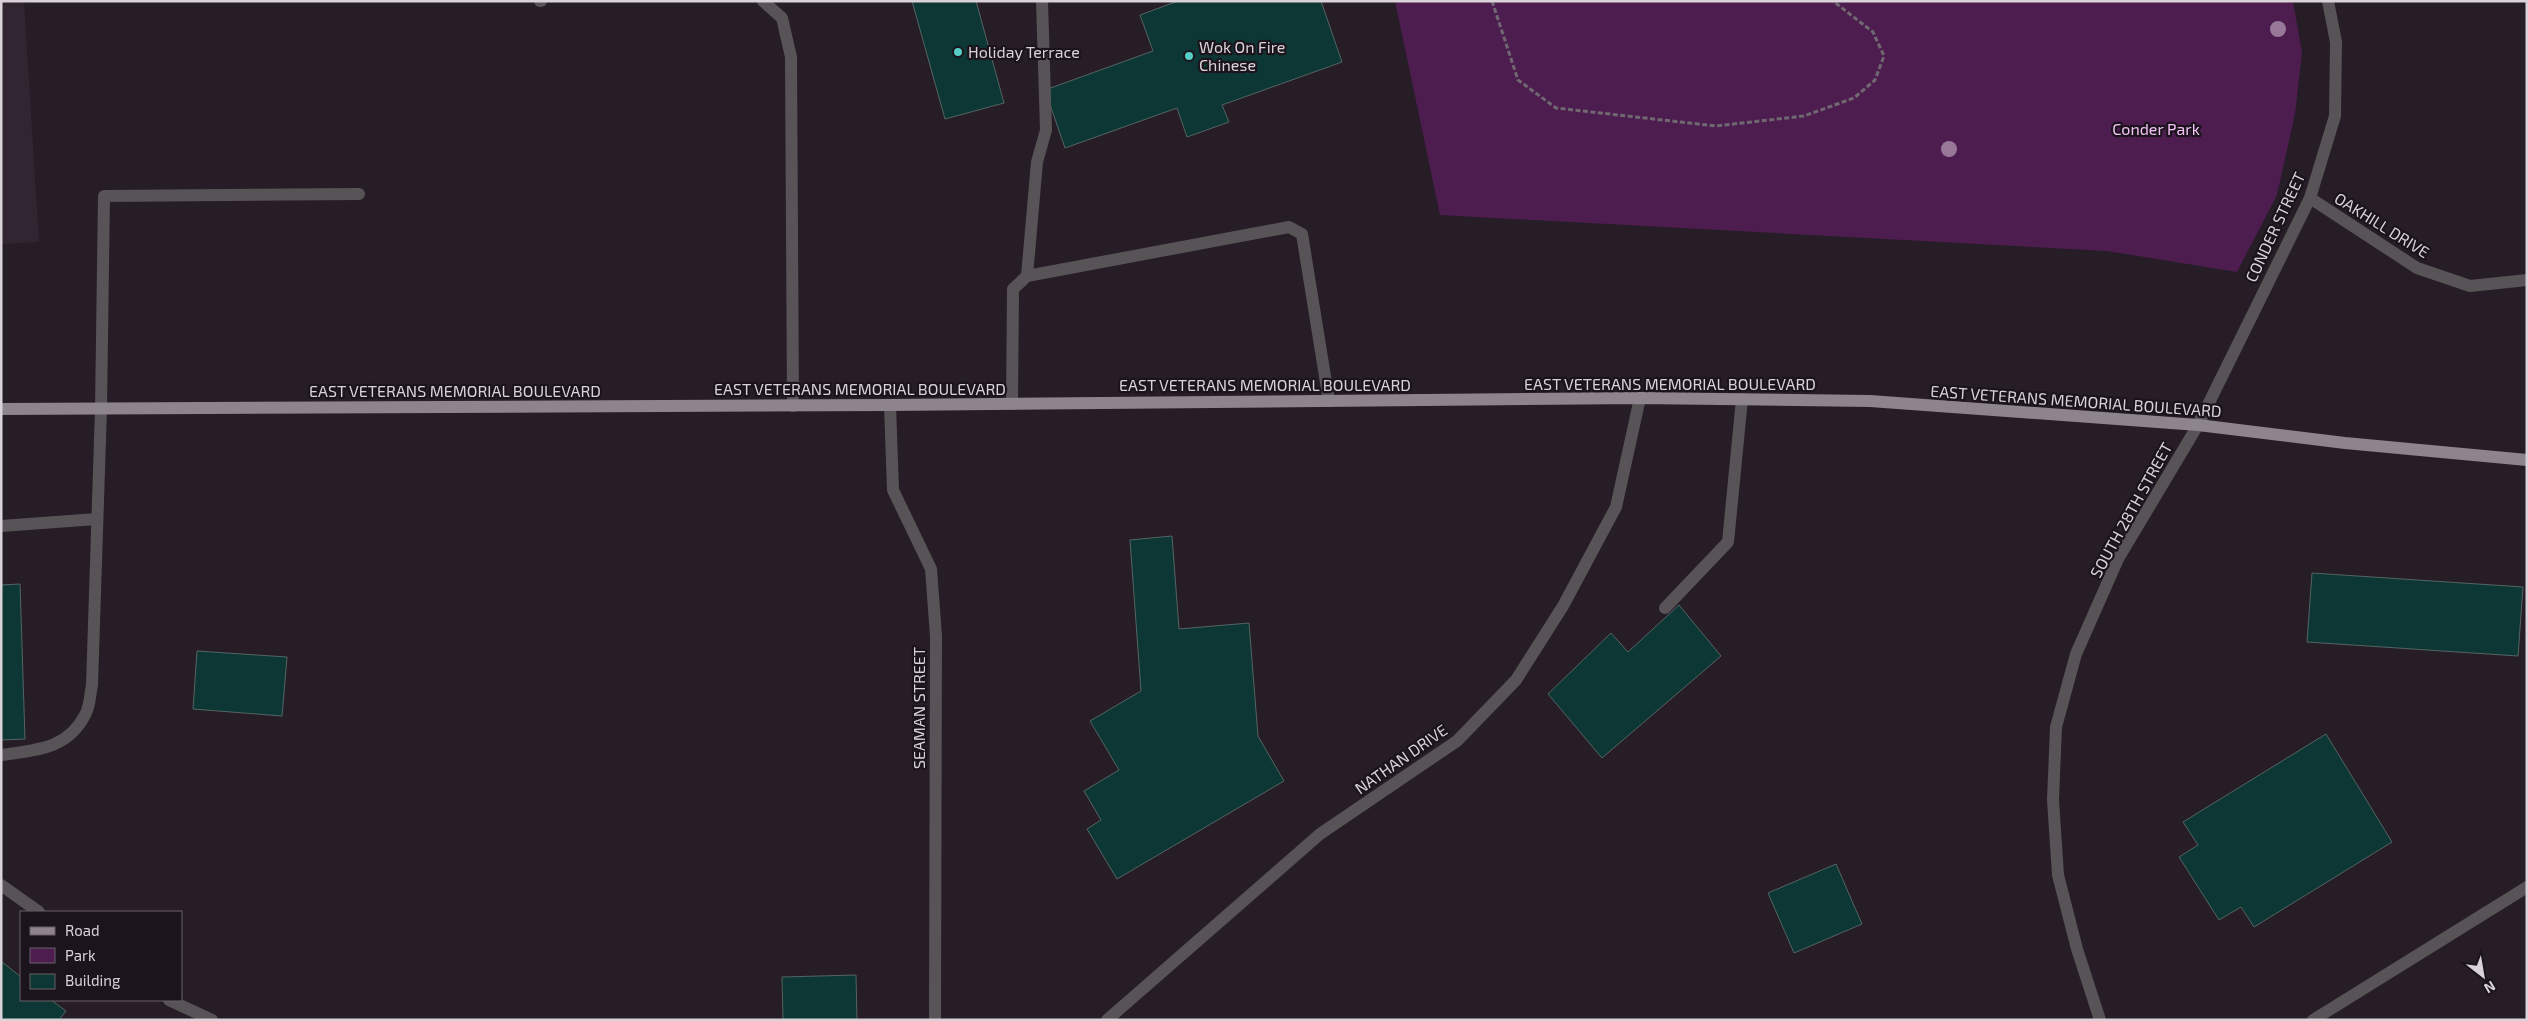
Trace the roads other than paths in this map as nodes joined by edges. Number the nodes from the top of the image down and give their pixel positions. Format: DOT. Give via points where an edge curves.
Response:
graph roads {
  1 [pos="763,1"];
  2 [pos="1042,1"];
  3 [pos="2328,1"];
  4 [pos="359,194"];
  5 [pos="2310,198"];
  6 [pos="1027,276"];
  7 [pos="2527,280"];
  8 [pos="1640,398"];
  9 [pos="1742,400"];
  10 [pos="1329,401"];
  11 [pos="1012,404"];
  12 [pos="890,405"];
  13 [pos="793,406"];
  14 [pos="1,409"];
  15 [pos="101,409"];
  16 [pos="2198,425"];
  17 [pos="2527,460"];
  18 [pos="98,520"];
  19 [pos="1,526"];
  20 [pos="1665,608"];
  21 [pos="1,755"];
  22 [pos="1,884"];
  23 [pos="2527,887"];
  24 [pos="38,911"];
  25 [pos="171,1001"];
  26 [pos="212,1020"];
  27 [pos="935,1020"];
  28 [pos="1107,1020"];
  29 [pos="2100,1020"];
  30 [pos="2313,1020"];
  1 -- 13 [label="street" via="782,18 792,57"];
  2 -- 6 [label="street" via="1046,130 1037,162"];
  3 -- 5 [label="street, CONDER STREET" via="2336,42 2335,116"];
  4 -- 15 [label="street" via="104,196"];
  5 -- 7 [label="street, OAKHILL DRIVE" via="2417,268 2470,286"];
  5 -- 16 [label="street, CONDER STREET"];
  6 -- 10 [label="street" via="1289,227 1302,234"];
  6 -- 11 [label="street" via="1013,289"];
  8 -- 9 [label="main road, EAST VETERANS MEMORIAL BOULEVARD"];
  8 -- 10 [label="main road, EAST VETERANS MEMORIAL BOULEVARD"];
  8 -- 28 [label="street, NATHAN DRIVE" via="1616,507 1563,606 1516,680 1457,741 1320,834"];
  9 -- 16 [label="main road, EAST VETERANS MEMORIAL BOULEVARD" via="1870,401"];
  9 -- 20 [label="street" via="1728,542"];
  10 -- 11 [label="main road, EAST VETERANS MEMORIAL BOULEVARD"];
  11 -- 12 [label="main road, EAST VETERANS MEMORIAL BOULEVARD"];
  12 -- 13 [label="main road, EAST VETERANS MEMORIAL BOULEVARD"];
  12 -- 27 [label="street, SEAMAN STREET" via="893,490 932,569 936,636"];
  13 -- 15 [label="main road, EAST VETERANS MEMORIAL BOULEVARD"];
  14 -- 15 [label="main road, EAST VETERANS MEMORIAL BOULEVARD"];
  15 -- 18 [label="street"];
  16 -- 17 [label="main road, EAST VETERANS MEMORIAL BOULEVARD"];
  16 -- 29 [label="street, SOUTH 28TH STREET" via="2118,559 2076,654 2056,727 2053,800 2058,875"];
  18 -- 19 [label="street"];
  18 -- 21 [label="street" via="92,685 86,714 72,734 51,748"];
  22 -- 24 [label="street"];
  23 -- 30 [label="street"];
  25 -- 26 [label="street"];
}
